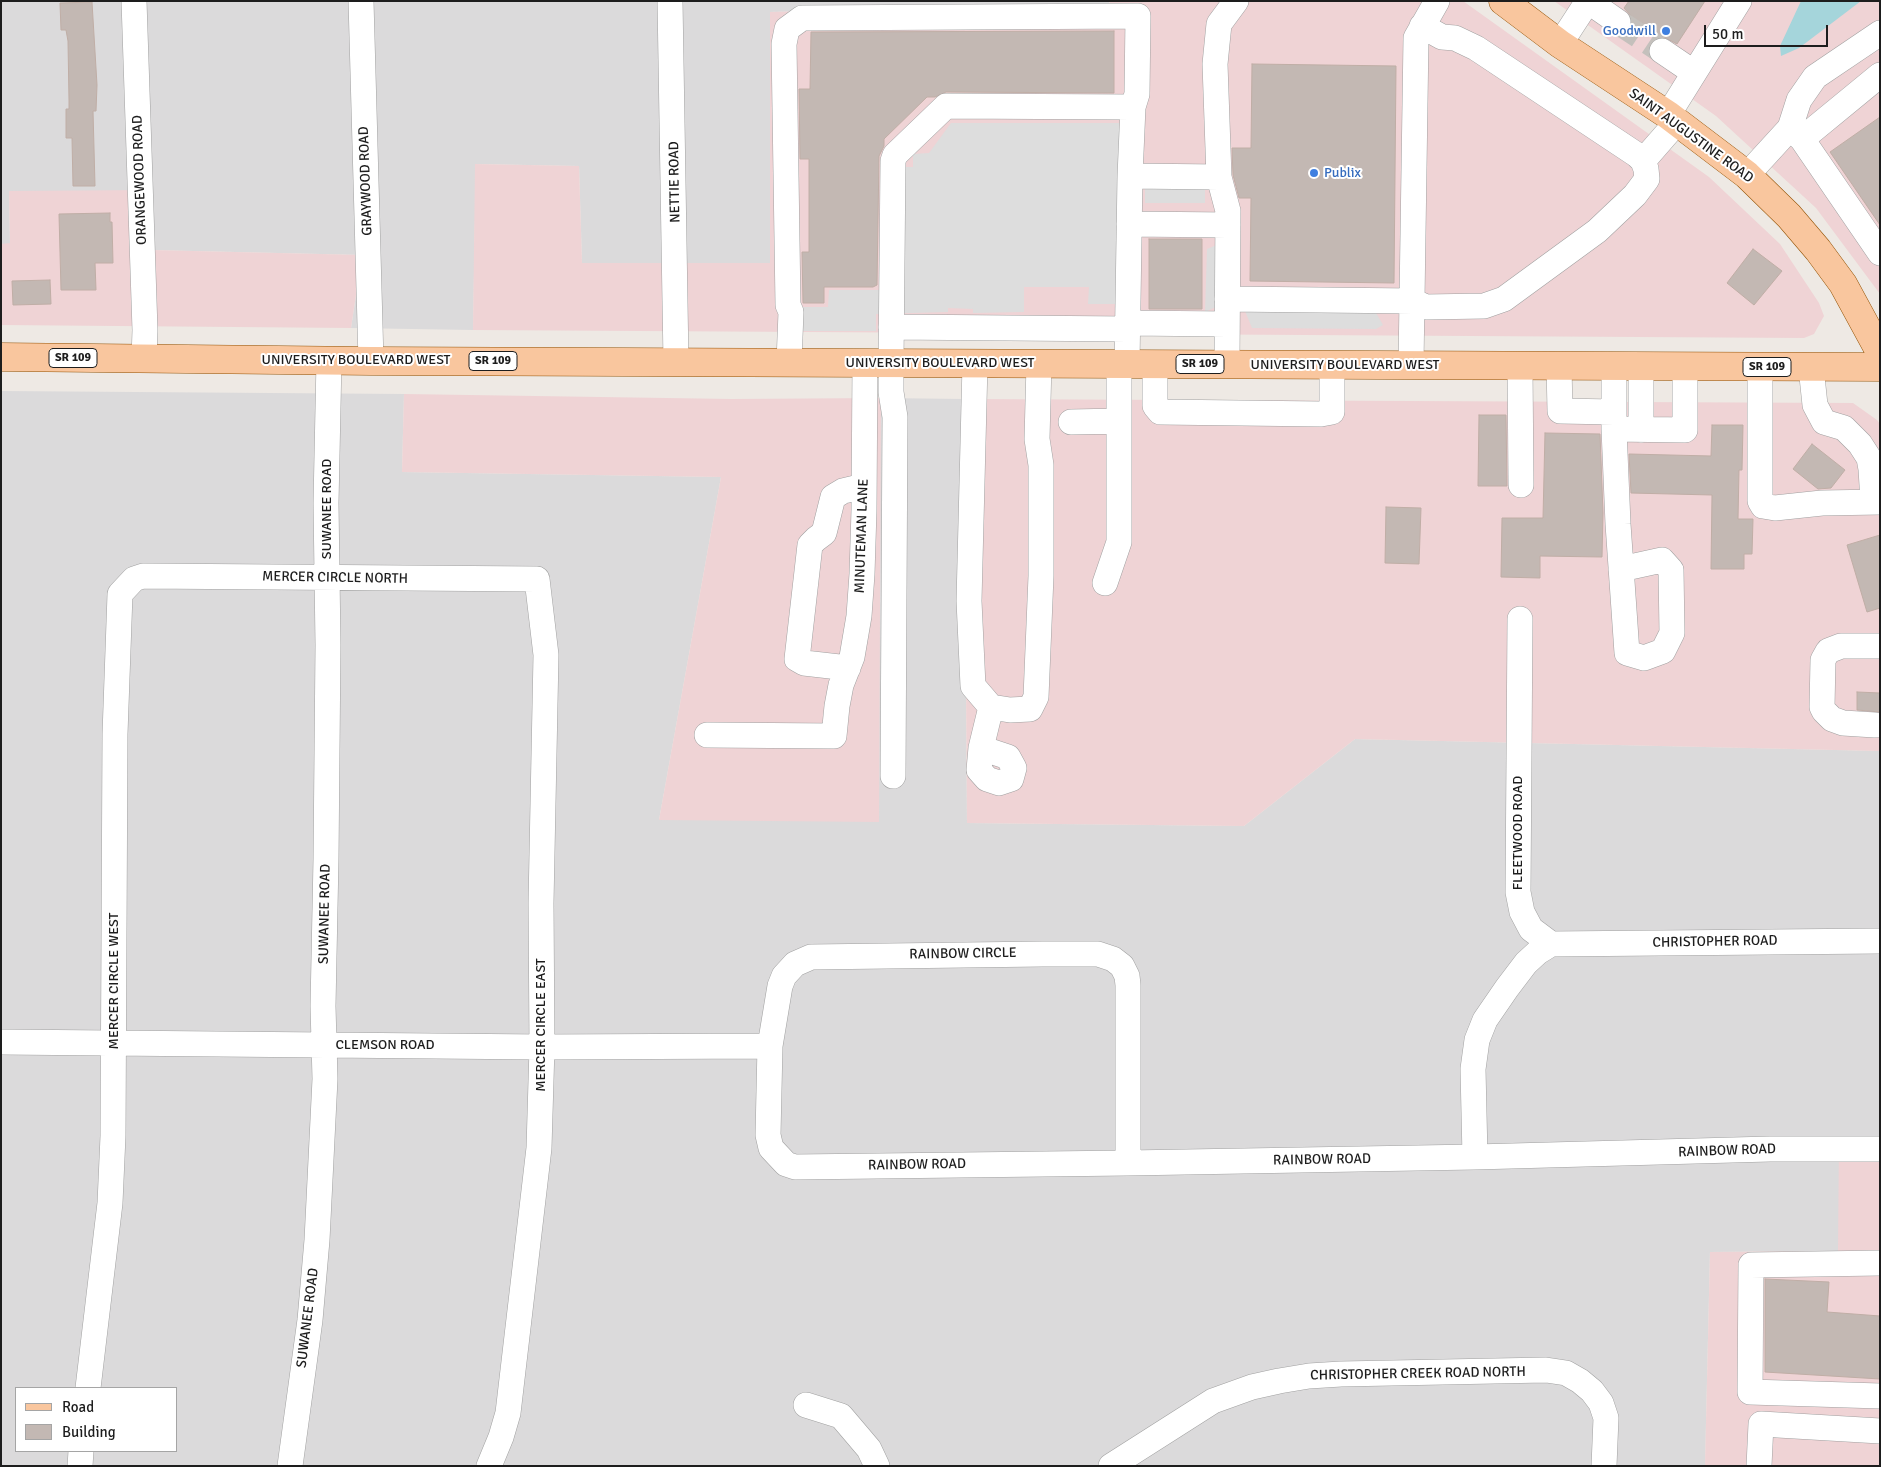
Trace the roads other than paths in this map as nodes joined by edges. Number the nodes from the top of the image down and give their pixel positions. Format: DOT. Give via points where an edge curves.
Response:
graph roads {
  1 [pos="134,1"];
  2 [pos="361,1"];
  3 [pos="670,1"];
  4 [pos="1236,1"];
  5 [pos="1588,1"];
  6 [pos="1739,1"];
  7 [pos="1435,2"];
  8 [pos="1505,2"];
  9 [pos="1139,8"];
  10 [pos="1618,22"];
  11 [pos="1422,26"];
  12 [pos="1880,33"];
  13 [pos="1560,44"];
  14 [pos="1662,51"];
  15 [pos="1693,72"];
  16 [pos="1880,75"];
  17 [pos="1133,107"];
  18 [pos="1672,119"];
  19 [pos="1796,133"];
  20 [pos="1642,160"];
  21 [pos="1747,175"];
  22 [pos="1130,176"];
  23 [pos="1219,177"];
  24 [pos="1129,224"];
  25 [pos="1228,225"];
  26 [pos="1880,253"];
  27 [pos="1227,299"];
  28 [pos="1413,301"];
  29 [pos="1227,324"];
  30 [pos="891,326"];
  31 [pos="1127,326"];
  32 [pos="1880,352"];
  33 [pos="1,357"];
  34 [pos="144,359"];
  35 [pos="329,360"];
  36 [pos="371,361"];
  37 [pos="676,362"];
  38 [pos="789,362"];
  39 [pos="878,363"];
  40 [pos="975,364"];
  41 [pos="1038,364"];
  42 [pos="1123,364"];
  43 [pos="1155,364"];
  44 [pos="1227,364"];
  45 [pos="1332,365"];
  46 [pos="1411,365"];
  47 [pos="1614,365"];
  48 [pos="1520,366"];
  49 [pos="1559,366"];
  50 [pos="1641,366"];
  51 [pos="1684,366"];
  52 [pos="1760,367"];
  53 [pos="1811,367"];
  54 [pos="1880,367"];
  55 [pos="1119,421"];
  56 [pos="1614,421"];
  57 [pos="1071,422"];
  58 [pos="1641,430"];
  59 [pos="1522,485"];
  60 [pos="864,486"];
  61 [pos="1876,502"];
  62 [pos="1621,569"];
  63 [pos="327,578"];
  64 [pos="134,579"];
  65 [pos="537,579"];
  66 [pos="1105,583"];
  67 [pos="1520,619"];
  68 [pos="1880,646"];
  69 [pos="848,668"];
  70 [pos="991,706"];
  71 [pos="1875,725"];
  72 [pos="706,735"];
  73 [pos="980,748"];
  74 [pos="893,776"];
  75 [pos="1880,941"];
  76 [pos="1551,944"];
  77 [pos="1,1042"];
  78 [pos="114,1043"];
  79 [pos="324,1045"];
  80 [pos="770,1046"];
  81 [pos="542,1047"];
  82 [pos="771,1148"];
  83 [pos="1880,1149"];
  84 [pos="1475,1157"];
  85 [pos="1128,1163"];
  86 [pos="1880,1262"];
  87 [pos="88,1387"];
  88 [pos="1880,1396"];
  89 [pos="806,1405"];
  90 [pos="1880,1431"];
  91 [pos="80,1452"];
  92 [pos="80,1466"];
  93 [pos="290,1466"];
  94 [pos="489,1466"];
  95 [pos="877,1466"];
  96 [pos="1111,1466"];
  97 [pos="1604,1466"];
  98 [pos="1759,1466"];
  1 -- 34 [label="street, ORANGEWOOD ROAD"];
  2 -- 36 [label="street, GRAYWOOD ROAD"];
  3 -- 37 [label="street, NETTIE ROAD"];
  4 -- 23 [label="street" via="1219,24 1215,64"];
  5 -- 10 [label="street"];
  5 -- 13 [label="street"];
  6 -- 15 [label="street"];
  7 -- 11 [label="street"];
  8 -- 13 [label="main road, SAINT AUGUSTINE ROAD"];
  9 -- 17 [label="street" via="1137,94"];
  9 -- 38 [label="street" via="802,18 787,29 784,44 788,305 791,312"];
  11 -- 20 [label="street" via="1442,37 1455,38 1476,48"];
  11 -- 28 [label="street" via="1416,38"];
  12 -- 19 [label="street" via="1815,76 1799,100"];
  13 -- 18 [label="main road, SAINT AUGUSTINE ROAD"];
  14 -- 15 [label="street"];
  15 -- 18 [label="street"];
  16 -- 19 [label="street"];
  17 -- 22 [label="street"];
  17 -- 30 [label="street" via="946,106 895,155 893,161"];
  18 -- 20 [label="street"];
  18 -- 21 [label="main road, SAINT AUGUSTINE ROAD"];
  19 -- 21 [label="street"];
  19 -- 26 [label="street"];
  20 -- 28 [label="street" via="1647,180 1635,194 1597,231 1504,299 1484,306 1426,307"];
  21 -- 32 [label="main road, SAINT AUGUSTINE ROAD" via="1790,216 1818,250 1843,284"];
  22 -- 23 [label="street"];
  22 -- 24 [label="street"];
  23 -- 25 [label="street" via="1228,211"];
  24 -- 25 [label="street"];
  24 -- 31 [label="street"];
  25 -- 27 [label="street"];
  27 -- 28 [label="street"];
  27 -- 29 [label="street"];
  28 -- 46 [label="street"];
  29 -- 31 [label="street"];
  29 -- 44 [label="street"];
  30 -- 31 [label="street"];
  30 -- 39 [label="street"];
  31 -- 42 [label="street"];
  33 -- 34 [label="main road, UNIVERSITY BOULEVARD WEST / SR 109"];
  34 -- 35 [label="main road, UNIVERSITY BOULEVARD WEST / SR 109"];
  35 -- 36 [label="main road, UNIVERSITY BOULEVARD WEST / SR 109"];
  35 -- 63 [label="street, SUWANEE ROAD"];
  36 -- 37 [label="main road, UNIVERSITY BOULEVARD WEST / SR 109"];
  37 -- 38 [label="main road, UNIVERSITY BOULEVARD WEST / SR 109"];
  38 -- 39 [label="main road, UNIVERSITY BOULEVARD WEST / SR 109"];
  39 -- 40 [label="main road, UNIVERSITY BOULEVARD WEST / SR 109"];
  39 -- 60 [label="street, MINUTEMAN LANE"];
  39 -- 74 [label="street" via="891,392 895,417"];
  40 -- 41 [label="main road, UNIVERSITY BOULEVARD WEST / SR 109"];
  40 -- 70 [label="street" via="969,601 973,686"];
  41 -- 42 [label="main road, UNIVERSITY BOULEVARD WEST / SR 109"];
  41 -- 70 [label="street" via="1036,439 1041,465 1041,567 1036,697 1030,709 1010,710"];
  42 -- 43 [label="main road, UNIVERSITY BOULEVARD WEST / SR 109"];
  42 -- 55 [label="street"];
  43 -- 44 [label="main road, UNIVERSITY BOULEVARD WEST / SR 109"];
  43 -- 45 [label="street" via="1155,406 1160,412 1321,414 1332,412"];
  44 -- 45 [label="main road, UNIVERSITY BOULEVARD WEST / SR 109"];
  45 -- 46 [label="main road, UNIVERSITY BOULEVARD WEST / SR 109"];
  46 -- 48 [label="main road, UNIVERSITY BOULEVARD WEST / SR 109"];
  47 -- 49 [label="main road, UNIVERSITY BOULEVARD WEST / SR 109"];
  47 -- 50 [label="main road, UNIVERSITY BOULEVARD WEST / SR 109"];
  47 -- 56 [label="street"];
  48 -- 49 [label="main road, UNIVERSITY BOULEVARD WEST / SR 109"];
  48 -- 59 [label="street"];
  49 -- 56 [label="street" via="1560,411"];
  50 -- 51 [label="main road, UNIVERSITY BOULEVARD WEST / SR 109"];
  50 -- 58 [label="street"];
  51 -- 52 [label="main road, UNIVERSITY BOULEVARD WEST / SR 109"];
  51 -- 58 [label="street" via="1685,430"];
  52 -- 53 [label="main road, UNIVERSITY BOULEVARD WEST / SR 109"];
  52 -- 61 [label="street" via="1760,501 1763,506"];
  53 -- 54 [label="main road, UNIVERSITY BOULEVARD WEST / SR 109"];
  53 -- 61 [label="street" via="1815,405 1824,422 1848,431 1869,458"];
  55 -- 57 [label="street"];
  55 -- 66 [label="street" via="1118,542"];
  56 -- 58 [label="street"];
  56 -- 62 [label="street"];
  60 -- 69 [label="street, MINUTEMAN LANE" via="859,616"];
  60 -- 69 [label="street" via="833,497 824,533 810,545 797,659 804,663"];
  63 -- 64 [label="street, MERCER CIRCLE NORTH" via="143,576"];
  63 -- 65 [label="street, MERCER CIRCLE NORTH"];
  63 -- 79 [label="street, SUWANEE ROAD"];
  64 -- 78 [label="street, MERCER CIRCLE WEST" via="120,594 117,647"];
  65 -- 81 [label="street, MERCER CIRCLE EAST" via="546,655"];
  67 -- 76 [label="street, FLEETWOOD ROAD" via="1518,892 1522,912 1531,929"];
  68 -- 71 [label="street" via="1841,646 1828,651 1823,660 1824,712 1843,723"];
  69 -- 72 [label="street, MINUTEMAN LANE" via="841,685 834,736"];
  70 -- 73 [label="street"];
  75 -- 76 [label="street, CHRISTOPHER ROAD"];
  76 -- 84 [label="street" via="1526,963 1506,988 1485,1020 1477,1040 1473,1069"];
  77 -- 78 [label="street, CLEMSON ROAD"];
  78 -- 79 [label="street, CLEMSON ROAD"];
  78 -- 87 [label="street, MERCER CIRCLE WEST" via="110,1203"];
  79 -- 81 [label="street, CLEMSON ROAD"];
  79 -- 93 [label="street, SUWANEE ROAD" via="317,1240 310,1320"];
  80 -- 81 [label="street, CLEMSON ROAD"];
  80 -- 82 [label="street, RAINBOW CIRCLE" via="768,1135"];
  80 -- 85 [label="street, RAINBOW CIRCLE" via="784,976 795,964 811,958 1098,954 1113,959 1124,971 1128,985"];
  81 -- 94 [label="street, MERCER CIRCLE EAST" via="539,1148 508,1413"];
  82 -- 85 [label="street, RAINBOW ROAD" via="786,1164 795,1167"];
  83 -- 84 [label="street, RAINBOW ROAD"];
  84 -- 85 [label="street, RAINBOW ROAD"];
  86 -- 88 [label="street" via="1750,1265 1750,1392"];
  89 -- 95 [label="street" via="841,1416 869,1449"];
  90 -- 98 [label="street" via="1761,1424"];
  91 -- 92 [label="street"];
  96 -- 97 [label="street, CHRISTOPHER CREEK ROAD NORTH" via="1214,1401 1252,1387 1309,1376 1546,1370 1566,1373 1580,1381 1601,1403 1606,1418"];
}
